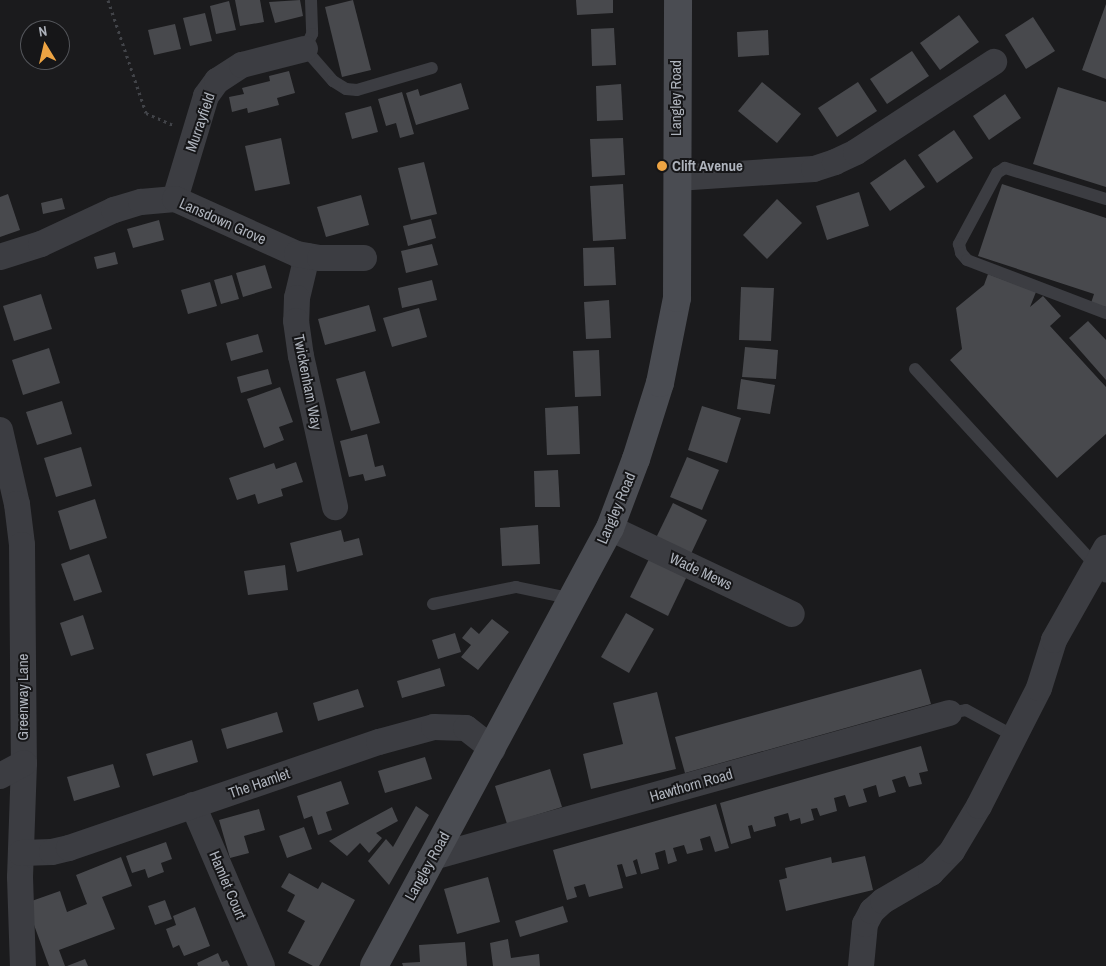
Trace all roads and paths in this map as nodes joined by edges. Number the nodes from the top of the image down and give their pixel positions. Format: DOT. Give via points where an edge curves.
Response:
graph roads {
  1 [pos="108,0"];
  2 [pos="311,0"];
  3 [pos="678,0"];
  4 [pos="305,49"];
  5 [pos="994,62"];
  6 [pos="432,68"];
  7 [pos="195,133"];
  8 [pos="676,178"];
  9 [pos="175,199"];
  10 [pos="1106,199"];
  11 [pos="307,256"];
  12 [pos="0,257"];
  13 [pos="364,258"];
  14 [pos="1106,313"];
  15 [pos="916,369"];
  16 [pos="0,430"];
  17 [pos="335,507"];
  18 [pos="610,528"];
  19 [pos="11,550"];
  20 [pos="1103,564"];
  21 [pos="573,600"];
  22 [pos="432,604"];
  23 [pos="792,614"];
  24 [pos="949,714"];
  25 [pos="1014,736"];
  26 [pos="493,748"];
  27 [pos="24,763"];
  28 [pos="0,776"];
  29 [pos="193,805"];
  30 [pos="21,853"];
  31 [pos="433,857"];
  32 [pos="23,966"];
  33 [pos="262,966"];
  34 [pos="374,966"];
  35 [pos="861,966"];
  1 -- 7 [label="path" via="146,114"];
  2 -- 4 [label="lane" via="312,34"];
  3 -- 8 [label="main road, Langley Road"];
  4 -- 6 [label="lane" via="333,81 346,90 357,90"];
  4 -- 7 [label="street, Murrayfield" via="242,65 224,74 206,96"];
  5 -- 8 [label="street" via="856,152 835,162 814,169"];
  7 -- 9 [label="street, Murrayfield"];
  8 -- 18 [label="main road, Langley Road" via="677,298 660,383"];
  9 -- 11 [label="street, Lansdown Grove" via="286,250"];
  9 -- 12 [label="street, Lansdown Grove" via="141,202 114,210 41,244"];
  10 -- 14 [label="lane" via="1004,168 997,173 959,244 960,253 967,260"];
  11 -- 13 [label="street, Lansdown Grove"];
  11 -- 17 [label="street, Twickenham Way" via="297,298 296,321"];
  15 -- 20 [label="lane"];
  16 -- 19 [label="street, Greenway Lane" via="17,504"];
  18 -- 21 [label="main road, Langley Road"];
  18 -- 23 [label="street, Wade Mews"];
  19 -- 27 [label="street, Greenway Lane"];
  20 -- 25 [label="street" via="1054,640 1039,688"];
  21 -- 22 [label="lane" via="516,588"];
  21 -- 26 [label="main road, Langley Road"];
  24 -- 25 [label="lane" via="966,710"];
  24 -- 31 [label="street, Hawthorn Road"];
  25 -- 35 [label="street" via="952,851 931,873 872,911 865,924"];
  26 -- 29 [label="street, The Hamlet" via="466,728 434,727 379,742"];
  26 -- 31 [label="main road, Langley Road"];
  27 -- 28 [label="street"];
  27 -- 30 [label="street, Greenway Lane"];
  29 -- 30 [label="street, The Hamlet" via="69,848"];
  29 -- 33 [label="street, Hamlet Court"];
  30 -- 32 [label="street, Greenway Lane"];
  31 -- 34 [label="main road, Langley Road"];
}
